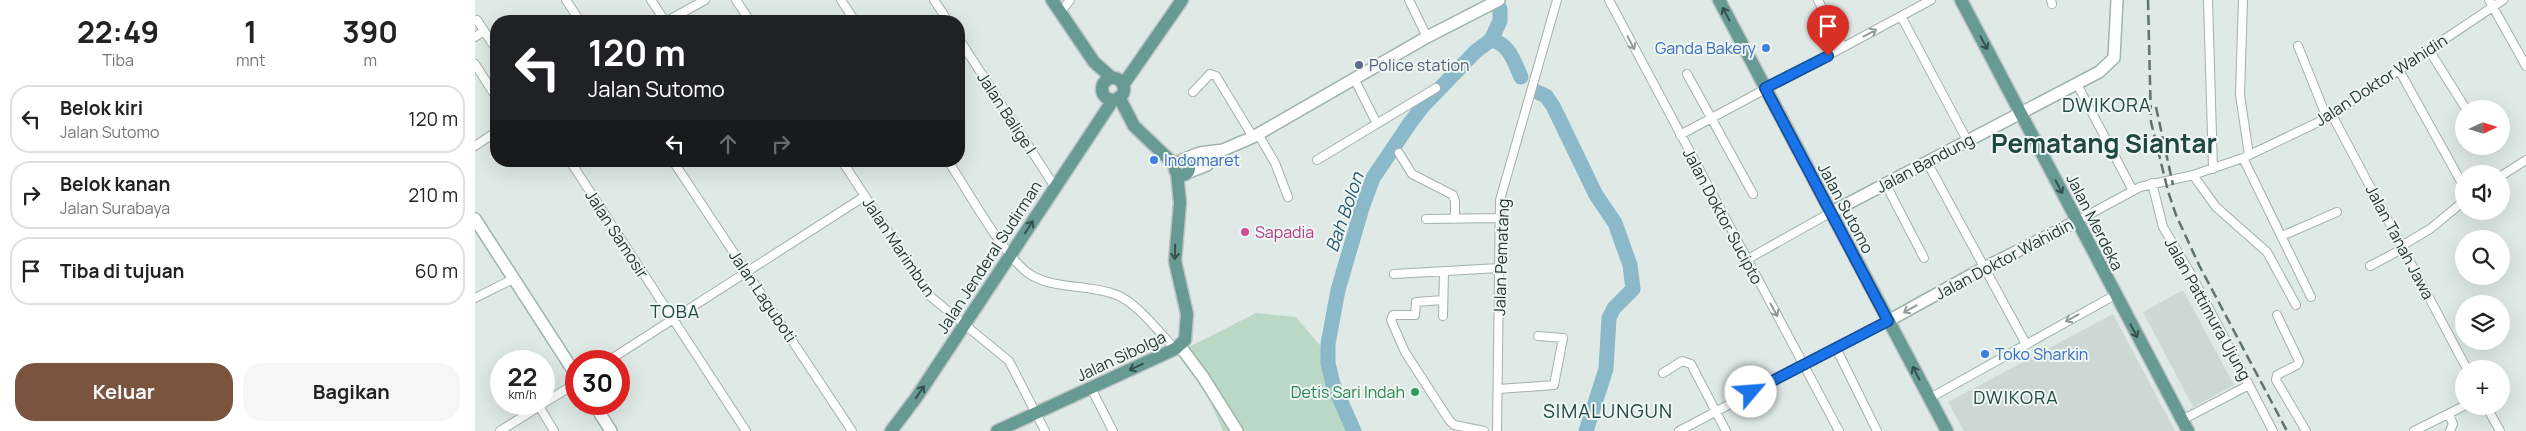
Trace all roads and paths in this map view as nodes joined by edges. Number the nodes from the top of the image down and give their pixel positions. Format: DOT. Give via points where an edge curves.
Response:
graph roads {
  1 [pos="566,0"];
  2 [pos="651,0"];
  3 [pos="705,0"];
  4 [pos="736,0"];
  5 [pos="841,0"];
  6 [pos="934,0"];
  7 [pos="1052,0"];
  8 [pos="1070,0"];
  9 [pos="1182,0"];
  10 [pos="1409,0"];
  11 [pos="1499,0"];
  12 [pos="1557,0"];
  13 [pos="1609,0"];
  14 [pos="1719,0"];
  15 [pos="1818,0"];
  16 [pos="1931,0"];
  17 [pos="1961,0"];
  18 [pos="2117,0"];
  19 [pos="2208,0"];
  20 [pos="2243,0"];
  21 [pos="2503,0"];
  22 [pos="2491,3"];
  23 [pos="1060,13"];
  24 [pos="576,15"];
  25 [pos="662,15"];
  26 [pos="677,15"];
  27 [pos="746,15"];
  28 [pos="851,15"];
  29 [pos="943,15"];
  30 [pos="1901,16"];
  31 [pos="477,20"];
  32 [pos="484,31"];
  33 [pos="1427,36"];
  34 [pos="475,37"];
  35 [pos="490,40"];
  36 [pos="2298,46"];
  37 [pos="1843,47"];
  38 [pos="965,48"];
  39 [pos="2429,50"];
  40 [pos="475,64"];
  41 [pos="2526,66"];
  42 [pos="2399,70"];
  43 [pos="1687,74"];
  44 [pos="1354,78"];
  45 [pos="1113,81"];
  46 [pos="2077,84"];
  47 [pos="490,88"];
  48 [pos="1436,88"];
  49 [pos="1765,88"];
  50 [pos="1193,92"];
  51 [pos="1116,99"];
  52 [pos="2460,100"];
  53 [pos="2021,112"];
  54 [pos="1712,117"];
  55 [pos="2329,117"];
  56 [pos="1377,124"];
  57 [pos="1256,135"];
  58 [pos="1680,135"];
  59 [pos="490,136"];
  60 [pos="1967,140"];
  61 [pos="475,146"];
  62 [pos="1399,153"];
  63 [pos="2246,156"];
  64 [pos="1317,160"];
  65 [pos="2526,160"];
  66 [pos="1927,162"];
  67 [pos="574,167"];
  68 [pos="677,167"];
  69 [pos="846,167"];
  70 [pos="952,167"];
  71 [pos="1181,169"];
  72 [pos="2213,169"];
  73 [pos="2510,170"];
  74 [pos="2455,171"];
  75 [pos="2193,175"];
  76 [pos="1885,183"];
  77 [pos="2152,183"];
  78 [pos="1055,187"];
  79 [pos="2133,191"];
  80 [pos="1753,194"];
  81 [pos="865,196"];
  82 [pos="1288,197"];
  83 [pos="2455,208"];
  84 [pos="2337,212"];
  85 [pos="1830,213"];
  86 [pos="1500,218"];
  87 [pos="475,219"];
  88 [pos="1426,219"];
  89 [pos="1455,219"];
  90 [pos="2077,221"];
  91 [pos="2282,236"];
  92 [pos="2403,247"];
  93 [pos="1010,255"];
  94 [pos="1924,258"];
  95 [pos="1746,260"];
  96 [pos="2370,266"];
  97 [pos="1499,268"];
  98 [pos="1983,269"];
  99 [pos="746,271"];
  100 [pos="1444,271"];
  101 [pos="1394,274"];
  102 [pos="513,279"];
  103 [pos="2115,295"];
  104 [pos="2311,297"];
  105 [pos="475,298"];
  106 [pos="1443,300"];
  107 [pos="2296,305"];
  108 [pos="2277,315"];
  109 [pos="1443,316"];
  110 [pos="671,319"];
  111 [pos="1888,321"];
  112 [pos="963,326"];
  113 [pos="1538,336"];
  114 [pos="2025,344"];
  115 [pos="1178,348"];
  116 [pos="1836,348"];
  117 [pos="624,350"];
  118 [pos="565,358"];
  119 [pos="2462,360"];
  120 [pos="1804,365"];
  121 [pos="1663,373"];
  122 [pos="2249,385"];
  123 [pos="1091,388"];
  124 [pos="1499,389"];
  125 [pos="1930,398"];
  126 [pos="1715,411"];
  127 [pos="2455,411"];
  128 [pos="1036,413"];
  129 [pos="2449,414"];
  130 [pos="526,415"];
  131 [pos="547,415"];
  132 [pos="601,415"];
  133 [pos="2491,415"];
  134 [pos="512,424"];
  135 [pos="2185,426"];
  136 [pos="500,431"];
  137 [pos="517,431"];
  138 [pos="554,431"];
  139 [pos="611,431"];
  140 [pos="746,431"];
  141 [pos="852,431"];
  142 [pos="891,431"];
  143 [pos="997,431"];
  144 [pos="1045,431"];
  145 [pos="1113,431"];
  146 [pos="1237,431"];
  147 [pos="1484,431"];
  148 [pos="1497,431"];
  149 [pos="1679,431"];
  150 [pos="1726,431"];
  151 [pos="1839,431"];
  152 [pos="1877,431"];
  153 [pos="1947,431"];
  154 [pos="2273,431"];
  155 [pos="2306,431"];
  156 [pos="2413,431"];
  157 [pos="2450,431"];
  158 [pos="2500,431"];
  1 -- 24 [label="street"];
  2 -- 25 [label="street"];
  3 -- 26 [label="street"];
  4 -- 27 [label="street"];
  5 -- 28 [label="street"];
  6 -- 29 [label="street"];
  7 -- 23 [label="main road"];
  8 -- 23 [label="street"];
  9 -- 45 [label="main road" via="1136,63"];
  10 -- 33 [label="street"];
  11 -- 33 [label="street"];
  12 -- 86 [label="street, Jalan Pematang" via="1500,200"];
  13 -- 58 [label="street, Jalan Doktor Sucipto, one-way"];
  49 -- 14 [label="main road, Jalan Sutomo, one-way"];
  15 -- 37 [label="street"];
  16 -- 30 [label="street"];
  17 -- 53 [label="main road, Jalan Merdeka, one-way"];
  18 -- 46 [label="street, Jalan Bandung" via="2114,58 2099,72"];
  19 -- 72 [label="street"];
  20 -- 63 [label="street" via="2240,94"];
  21 -- 22 [label="street, Jalan Doktor Wahidin"];
  22 -- 39 [label="street, Jalan Doktor Wahidin"];
  22 -- 41 [label="street"];
  23 -- 45 [label="main road" via="1094,62"];
  37 -- 30 [label="street, one-way"];
  30 -- 60 [label="street"];
  31 -- 32 [label="street"];
  32 -- 34 [label="street"];
  32 -- 35 [label="street"];
  33 -- 44 [label="street"];
  36 -- 55 [label="street, Jalan Tanah Jawa"];
  37 -- 49 [label="street"];
  38 -- 78 [label="street, Jalan Balige I"];
  39 -- 42 [label="street, Jalan Doktor Wahidin"];
  39 -- 52 [label="street"];
  40 -- 47 [label="street"];
  42 -- 55 [label="street, Jalan Doktor Wahidin"];
  42 -- 74 [label="street"];
  43 -- 54 [label="street"];
  44 -- 56 [label="street"];
  44 -- 57 [label="street"];
  45 -- 51 [label="main road, Jalan Jenderal Sudirman" via="1123,92"];
  45 -- 51 [label="main road" via="1101,89 1104,95"];
  46 -- 53 [label="street, Jalan Bandung"];
  46 -- 79 [label="street"];
  48 -- 56 [label="street"];
  49 -- 54 [label="street"];
  49 -- 85 [label="main road, Jalan Sutomo"];
  50 -- 57 [label="street" via="1210,74 1216,76"];
  51 -- 71 [label="main road" via="1134,126"];
  51 -- 78 [label="main road, Jalan Jenderal Sudirman"];
  53 -- 60 [label="street, Jalan Bandung"];
  53 -- 90 [label="main road, Jalan Merdeka, one-way"];
  54 -- 58 [label="street"];
  54 -- 80 [label="street"];
  55 -- 63 [label="street, Jalan Doktor Wahidin"];
  55 -- 92 [label="street, Jalan Tanah Jawa"];
  56 -- 64 [label="street"];
  57 -- 71 [label="street" via="1223,150 1201,153"];
  57 -- 82 [label="street" via="1275,163"];
  58 -- 95 [label="street, Jalan Doktor Sucipto"];
  59 -- 61 [label="street"];
  60 -- 66 [label="street, Jalan Bandung"];
  62 -- 89 [label="street" via="1411,174 1453,195"];
  63 -- 72 [label="street, Jalan Doktor Wahidin"];
  63 -- 91 [label="street"];
  65 -- 73 [label="street"];
  66 -- 76 [label="street, Jalan Bandung"];
  66 -- 98 [label="street"];
  67 -- 110 [label="street, Jalan Samosir"];
  68 -- 99 [label="street, Jalan Laguboti"];
  69 -- 81 [label="street, Jalan Marimbun"];
  70 -- 93 [label="street"];
  71 -- 115 [label="main road, Jalan Sibolga, one-way" via="1185,191 1180,203 1175,261 1185,301 1187,331"];
  72 -- 75 [label="street, Jalan Doktor Wahidin"];
  75 -- 77 [label="street, Jalan Doktor Wahidin"];
  75 -- 107 [label="street" via="2215,207 2267,252"];
  76 -- 85 [label="street, Jalan Bandung"];
  76 -- 94 [label="street"];
  77 -- 79 [label="street, Jalan Doktor Wahidin"];
  77 -- 122 [label="street, Jalan Pattimura Ujung" via="2163,227"];
  93 -- 78 [label="main road, Jalan Jenderal Sudirman, one-way"];
  79 -- 90 [label="street, Jalan Doktor Wahidin"];
  81 -- 99 [label="street"];
  81 -- 112 [label="street, Jalan Marimbun" via="931,297"];
  83 -- 92 [label="street"];
  84 -- 91 [label="street"];
  85 -- 95 [label="street"];
  85 -- 111 [label="main road, Jalan Sutomo"];
  86 -- 89 [label="street"];
  86 -- 97 [label="street, Jalan Pematang"];
  87 -- 102 [label="street"];
  88 -- 89 [label="street"];
  90 -- 98 [label="street, Jalan Doktor Wahidin"];
  90 -- 103 [label="main road, Jalan Merdeka"];
  91 -- 104 [label="street"];
  92 -- 96 [label="street"];
  92 -- 119 [label="street, Jalan Tanah Jawa"];
  93 -- 112 [label="main road, Jalan Jenderal Sudirman"];
  93 -- 115 [label="street" via="1033,276 1119,295"];
  95 -- 120 [label="street, Jalan Doktor Sucipto, one-way"];
  97 -- 100 [label="street"];
  97 -- 124 [label="street, Jalan Pematang"];
  98 -- 111 [label="street, Jalan Doktor Wahidin, one-way"];
  98 -- 114 [label="street"];
  99 -- 110 [label="street"];
  99 -- 141 [label="street, Jalan Laguboti"];
  100 -- 101 [label="street"];
  100 -- 106 [label="street"];
  102 -- 105 [label="street"];
  102 -- 118 [label="street"];
  103 -- 114 [label="street, one-way"];
  103 -- 135 [label="main road, Jalan Merdeka, one-way"];
  106 -- 109 [label="street"];
  106 -- 147 [label="street" via="1416,302 1415,315 1393,315 1391,320 1405,352 1449,420 1454,425"];
  108 -- 155 [label="street" via="2299,362 2277,375 2275,380"];
  110 -- 117 [label="street"];
  110 -- 140 [label="street, Jalan Samosir"];
  111 -- 116 [label="street, Jalan Doktor Wahidin"];
  125 -- 111 [label="main road, Jalan Sutomo, one-way"];
  112 -- 128 [label="street, Jalan Marimbun" via="1009,361"];
  142 -- 112 [label="main road, Jalan Jenderal Sudirman, one-way"];
  113 -- 124 [label="street" via="1563,338 1554,385"];
  114 -- 125 [label="street"];
  115 -- 123 [label="main road, Jalan Sibolga, one-way"];
  115 -- 146 [label="street" via="1203,377"];
  116 -- 120 [label="street, Jalan Doktor Wahidin"];
  116 -- 152 [label="street"];
  120 -- 126 [label="street, Jalan Doktor Wahidin"];
  120 -- 151 [label="street, Jalan Doktor Sucipto"];
  121 -- 126 [label="street" via="1682,362 1689,362"];
  122 -- 135 [label="street"];
  122 -- 154 [label="street, Jalan Pattimura Ujung"];
  123 -- 128 [label="main road, Jalan Sibolga"];
  123 -- 145 [label="street"];
  124 -- 148 [label="street, Jalan Pematang"];
  125 -- 153 [label="main road, Jalan Sutomo"];
  126 -- 149 [label="street, Jalan Doktor Wahidin"];
  126 -- 150 [label="street"];
  127 -- 129 [label="street"];
  128 -- 143 [label="main road, Jalan Sibolga"];
  128 -- 144 [label="street, Jalan Marimbun"];
  129 -- 156 [label="street"];
  129 -- 157 [label="street" via="2453,424"];
  130 -- 134 [label="street"];
  131 -- 138 [label="street"];
  132 -- 139 [label="street"];
  133 -- 158 [label="street"];
  134 -- 136 [label="street"];
  134 -- 137 [label="street"];
}
